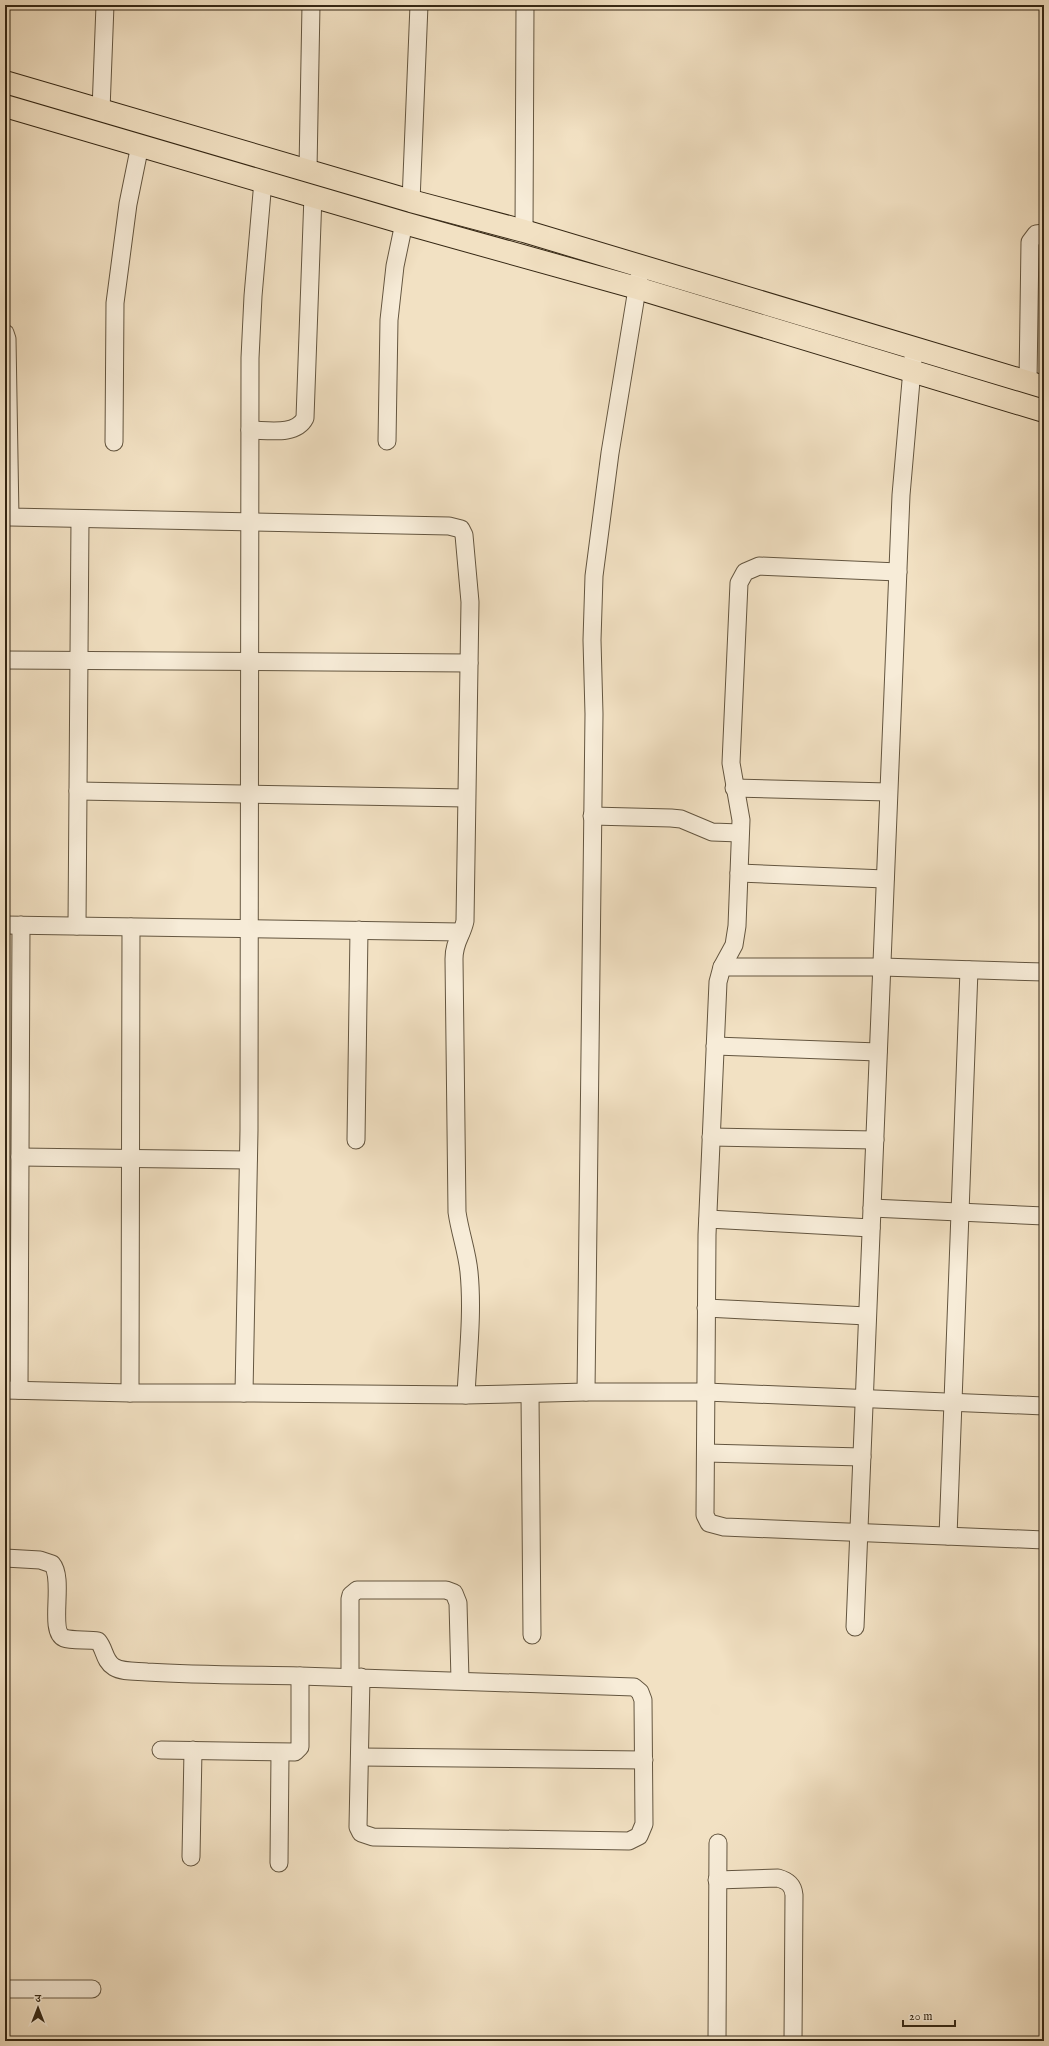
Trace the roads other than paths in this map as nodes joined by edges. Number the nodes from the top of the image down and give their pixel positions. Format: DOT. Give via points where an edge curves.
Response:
graph roads {
  1 [pos="105,5"];
  2 [pos="311,5"];
  3 [pos="419,5"];
  4 [pos="525,5"];
  5 [pos="5,82"];
  6 [pos="5,106"];
  7 [pos="101,110"];
  8 [pos="140,145"];
  9 [pos="308,169"];
  10 [pos="263,181"];
  11 [pos="313,195"];
  12 [pos="411,201"];
  13 [pos="404,223"];
  14 [pos="524,231"];
  15 [pos="1044,233"];
  16 [pos="641,267"];
  17 [pos="637,288"];
  18 [pos="5,333"];
  19 [pos="914,348"];
  20 [pos="911,371"];
  21 [pos="1036,385"];
  22 [pos="1044,411"];
  23 [pos="250,430"];
  24 [pos="388,441"];
  25 [pos="114,442"];
  26 [pos="80,519"];
  27 [pos="250,522"];
  28 [pos="898,572"];
  29 [pos="5,660"];
  30 [pos="78,662"];
  31 [pos="250,662"];
  32 [pos="469,663"];
  33 [pos="734,788"];
  34 [pos="78,791"];
  35 [pos="888,792"];
  36 [pos="250,793"];
  37 [pos="466,798"];
  38 [pos="592,816"];
  39 [pos="740,833"];
  40 [pos="739,873"];
  41 [pos="885,879"];
  42 [pos="13,925"];
  43 [pos="77,926"];
  44 [pos="131,927"];
  45 [pos="248,928"];
  46 [pos="359,930"];
  47 [pos="461,932"];
  48 [pos="722,968"];
  49 [pos="882,968"];
  50 [pos="969,970"];
  51 [pos="1044,972"];
  52 [pos="715,1046"];
  53 [pos="878,1052"];
  54 [pos="711,1137"];
  55 [pos="356,1140"];
  56 [pos="875,1140"];
  57 [pos="20,1157"];
  58 [pos="131,1160"];
  59 [pos="248,1160"];
  60 [pos="872,1208"];
  61 [pos="961,1212"];
  62 [pos="1044,1216"];
  63 [pos="708,1219"];
  64 [pos="871,1228"];
  65 [pos="706,1308"];
  66 [pos="867,1316"];
  67 [pos="12,1390"];
  68 [pos="586,1392"];
  69 [pos="706,1392"];
  70 [pos="130,1393"];
  71 [pos="244,1393"];
  72 [pos="466,1394"];
  73 [pos="530,1394"];
  74 [pos="864,1400"];
  75 [pos="954,1403"];
  76 [pos="1044,1406"];
  77 [pos="706,1453"];
  78 [pos="862,1457"];
  79 [pos="858,1532"];
  80 [pos="948,1536"];
  81 [pos="1044,1540"];
  82 [pos="5,1558"];
  83 [pos="855,1627"];
  84 [pos="532,1635"];
  85 [pos="300,1676"];
  86 [pos="355,1677"];
  87 [pos="460,1680"];
  88 [pos="161,1750"];
  89 [pos="193,1750"];
  90 [pos="280,1753"];
  91 [pos="360,1757"];
  92 [pos="644,1760"];
  93 [pos="718,1843"];
  94 [pos="191,1857"];
  95 [pos="279,1863"];
  96 [pos="717,1880"];
  97 [pos="5,1989"];
  98 [pos="92,1989"];
  99 [pos="717,2041"];
  100 [pos="793,2041"];
  1 -- 7 [label="street"];
  2 -- 9 [label="street"];
  3 -- 12 [label="street"];
  4 -- 14 [label="street"];
  5 -- 7 [label="main road"];
  6 -- 8 [label="main road"];
  7 -- 9 [label="main road"];
  8 -- 10 [label="main road"];
  8 -- 25 [label="street" via="128,204 115,303"];
  9 -- 12 [label="main road"];
  10 -- 11 [label="main road"];
  10 -- 23 [label="street" via="253,296"];
  11 -- 13 [label="main road"];
  11 -- 23 [label="street" via="305,418 299,426 291,429"];
  12 -- 14 [label="main road"];
  13 -- 17 [label="main road"];
  13 -- 24 [label="street" via="395,266 389,320"];
  14 -- 16 [label="main road"];
  15 -- 21 [label="street" via="1036,234 1030,242"];
  16 -- 17 [label="street"];
  16 -- 19 [label="main road"];
  17 -- 20 [label="main road"];
  17 -- 38 [label="street" via="610,453 594,576"];
  18 -- 26 [label="street" via="10,517"];
  19 -- 20 [label="street"];
  19 -- 21 [label="main road"];
  20 -- 22 [label="main road"];
  20 -- 28 [label="street"];
  23 -- 27 [label="street"];
  26 -- 27 [label="street"];
  26 -- 30 [label="street"];
  27 -- 31 [label="street"];
  27 -- 32 [label="street" via="449,526 461,529 466,542 470,602"];
  28 -- 33 [label="street" via="759,566 751,568 741,576 738,583 731,763"];
  28 -- 35 [label="street"];
  29 -- 30 [label="street"];
  30 -- 31 [label="street"];
  30 -- 34 [label="street"];
  31 -- 32 [label="street"];
  31 -- 36 [label="street"];
  32 -- 37 [label="street"];
  33 -- 35 [label="street"];
  33 -- 39 [label="street" via="739,807"];
  34 -- 36 [label="street"];
  34 -- 43 [label="street"];
  35 -- 41 [label="street"];
  36 -- 37 [label="street"];
  36 -- 45 [label="street"];
  37 -- 47 [label="street" via="465,921"];
  38 -- 39 [label="street" via="681,819 712,832"];
  38 -- 68 [label="street"];
  39 -- 40 [label="street"];
  40 -- 41 [label="street"];
  40 -- 48 [label="street" via="736,936"];
  41 -- 49 [label="street"];
  42 -- 43 [label="street"];
  42 -- 57 [label="street"];
  43 -- 44 [label="street"];
  44 -- 45 [label="street"];
  44 -- 58 [label="street"];
  45 -- 46 [label="street"];
  45 -- 59 [label="street"];
  46 -- 47 [label="street"];
  46 -- 55 [label="street"];
  47 -- 72 [label="street" via="454,949 456,1212 469,1273"];
  48 -- 49 [label="street"];
  48 -- 52 [label="street" via="718,982"];
  49 -- 50 [label="street"];
  49 -- 53 [label="street"];
  50 -- 51 [label="street"];
  50 -- 61 [label="street"];
  52 -- 53 [label="street"];
  52 -- 54 [label="street"];
  53 -- 56 [label="street"];
  54 -- 56 [label="street"];
  54 -- 63 [label="street"];
  56 -- 60 [label="street"];
  57 -- 58 [label="street"];
  57 -- 67 [label="street"];
  58 -- 59 [label="street"];
  58 -- 70 [label="street"];
  59 -- 71 [label="street"];
  60 -- 61 [label="street"];
  60 -- 64 [label="street"];
  61 -- 62 [label="street"];
  61 -- 75 [label="street"];
  63 -- 64 [label="street"];
  63 -- 65 [label="street"];
  64 -- 66 [label="street"];
  65 -- 66 [label="street"];
  65 -- 69 [label="street"];
  66 -- 74 [label="street"];
  67 -- 70 [label="street"];
  68 -- 69 [label="street"];
  68 -- 73 [label="street"];
  69 -- 74 [label="street"];
  69 -- 77 [label="street"];
  70 -- 71 [label="street"];
  71 -- 72 [label="street"];
  72 -- 73 [label="street"];
  73 -- 84 [label="street"];
  74 -- 75 [label="street"];
  74 -- 78 [label="street"];
  75 -- 76 [label="street"];
  75 -- 80 [label="street"];
  77 -- 78 [label="street"];
  77 -- 79 [label="street" via="705,1515 709,1523 724,1527"];
  78 -- 79 [label="street"];
  79 -- 80 [label="street"];
  79 -- 83 [label="street"];
  80 -- 81 [label="street"];
  82 -- 85 [label="street" via="40,1560 52,1564 58,1576 57,1623 60,1634 64,1638 98,1641 108,1662 116,1668 162,1673"];
  85 -- 86 [label="street"];
  85 -- 90 [label="street" via="300,1747 295,1752"];
  86 -- 87 [label="street"];
  86 -- 87 [label="street" via="350,1599 354,1592 446,1590 454,1593 458,1603"];
  86 -- 91 [label="street"];
  87 -- 92 [label="street" via="634,1687 640,1692 643,1700"];
  88 -- 89 [label="street"];
  89 -- 90 [label="street"];
  89 -- 94 [label="street"];
  90 -- 95 [label="street"];
  91 -- 92 [label="street"];
  91 -- 92 [label="street" via="358,1827 361,1833 366,1835 629,1841 639,1836 644,1824"];
  93 -- 96 [label="street"];
  96 -- 99 [label="street"];
  96 -- 100 [label="street" via="778,1878 791,1886 794,1895"];
  97 -- 98 [label="street"];
}
